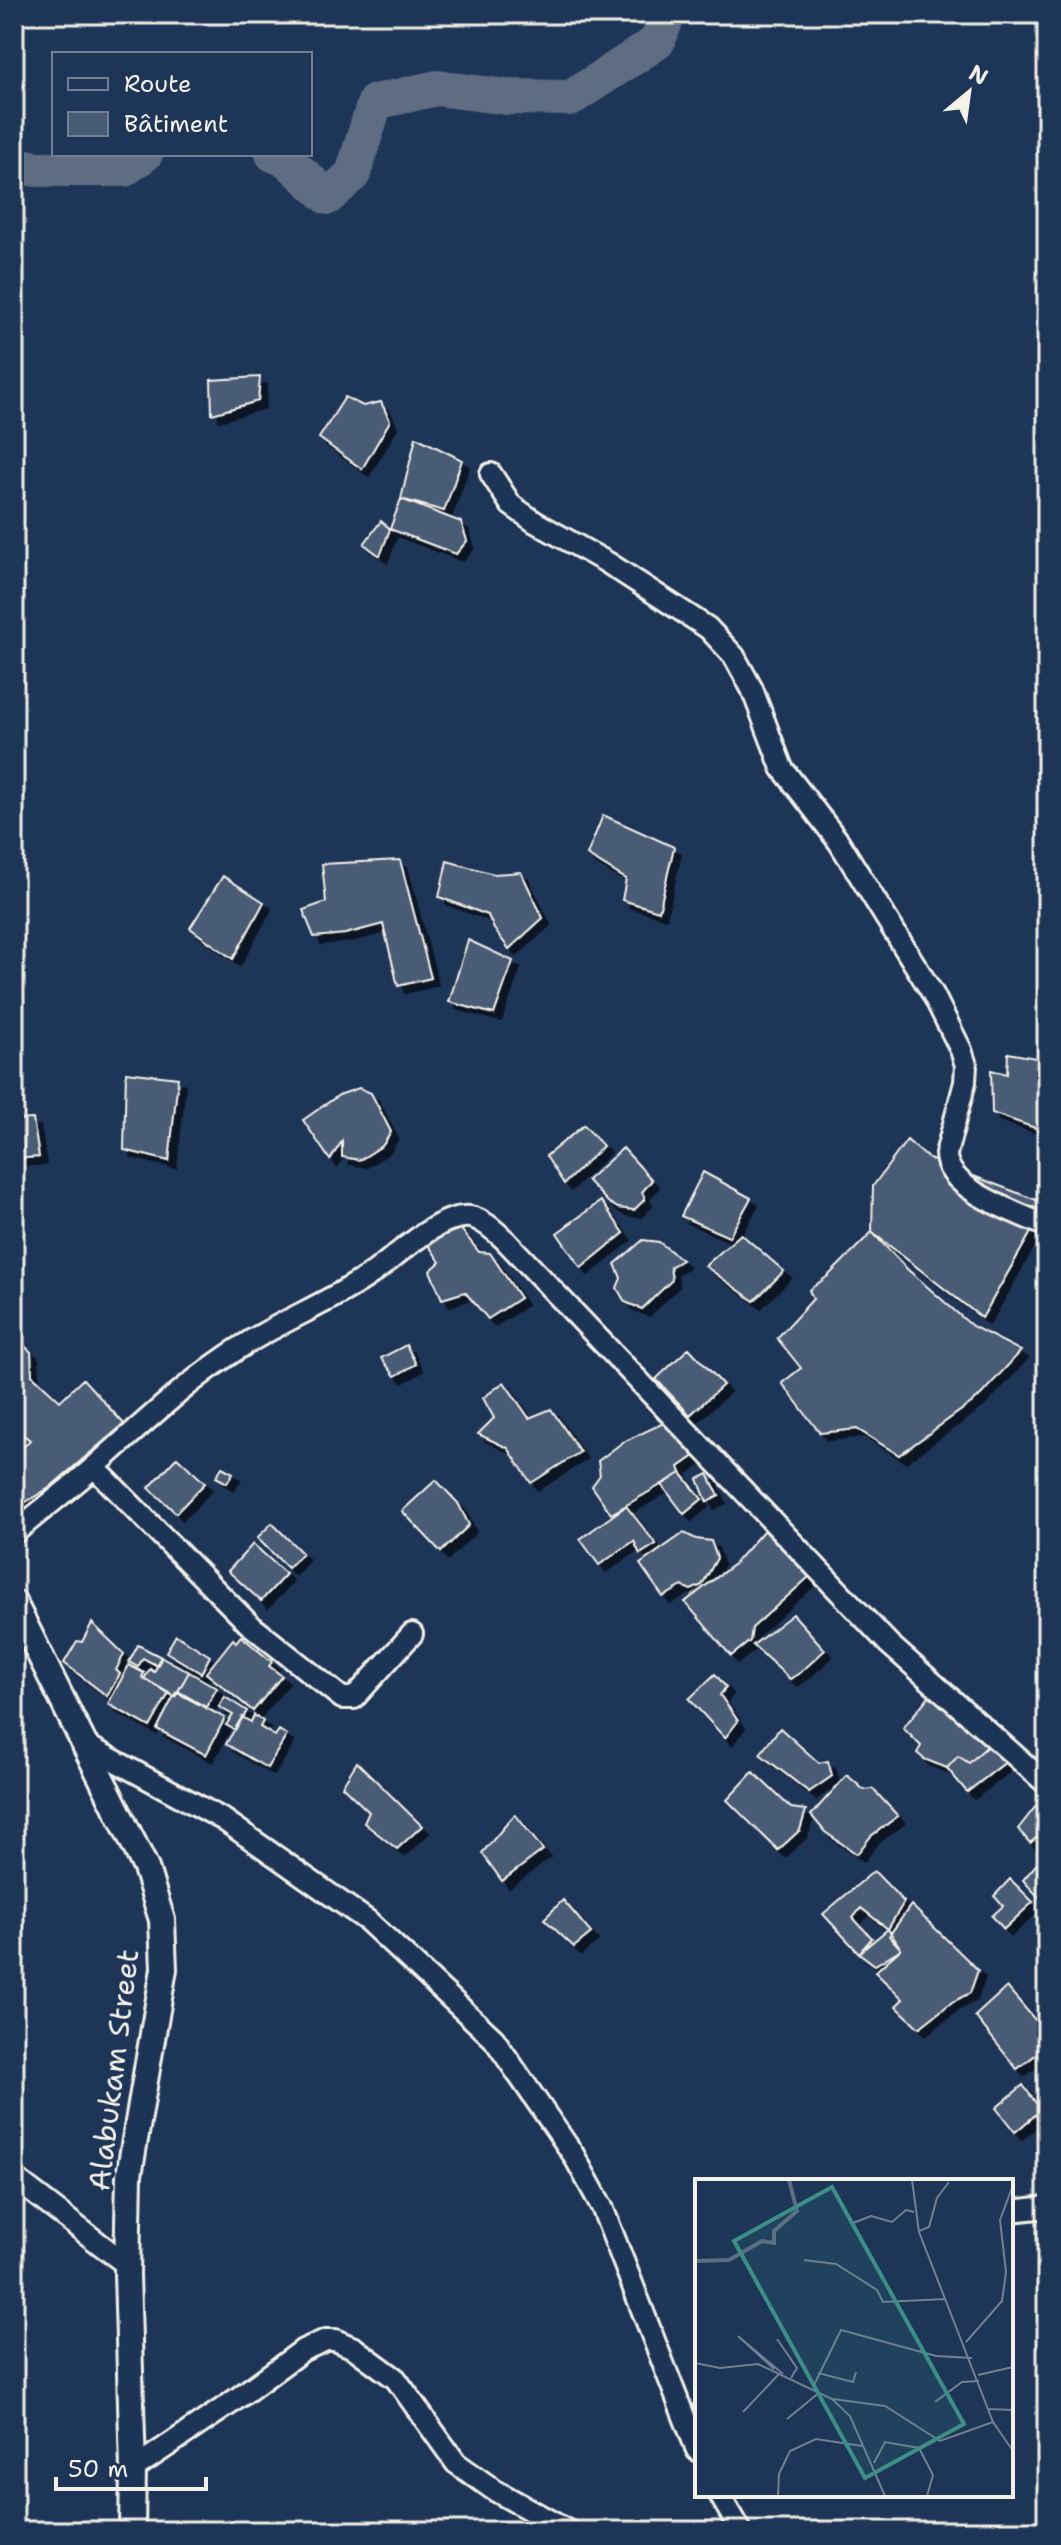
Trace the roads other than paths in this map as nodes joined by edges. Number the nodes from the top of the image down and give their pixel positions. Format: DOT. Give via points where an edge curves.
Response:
graph roads {
  1 [pos="491,474"];
  2 [pos="1047,1226"];
  3 [pos="94,1467"];
  4 [pos="14,1533"];
  5 [pos="14,1603"];
  6 [pos="21,1633"];
  7 [pos="412,1634"];
  8 [pos="86,1745"];
  9 [pos="1047,1784"];
  10 [pos="14,2178"];
  11 [pos="1047,2207"];
  12 [pos="1013,2211"];
  13 [pos="127,2265"];
  14 [pos="695,2445"];
  15 [pos="133,2469"];
  16 [pos="721,2497"];
  17 [pos="132,2531"];
  18 [pos="568,2531"];
  19 [pos="741,2531"];
  1 -- 2 [label="street" via="511,505 708,628 734,656 782,768 847,855 933,994 961,1050 965,1082 946,1164 970,1189"];
  3 -- 4 [label="street"];
  3 -- 7 [label="street" via="249,1624 342,1698 354,1698"];
  3 -- 9 [label="street" via="244,1344 372,1274 431,1231 469,1217 505,1240 548,1283 889,1644"];
  5 -- 6 [label="street, Alabukam Street"];
  6 -- 8 [label="street, Alabukam Street"];
  8 -- 13 [label="street, Alabukam Street" via="146,1868 162,1920 164,1969 129,2175"];
  8 -- 14 [label="street" via="224,1820 368,1921 494,2039 573,2154 602,2207"];
  10 -- 13 [label="street"];
  11 -- 12 [label="street"];
  13 -- 15 [label="street, Alabukam Street"];
  15 -- 17 [label="street, Alabukam Street"];
  15 -- 18 [label="street" via="303,2350 326,2340 343,2341 396,2379 456,2463"];
  16 -- 19 [label="street"];
}
